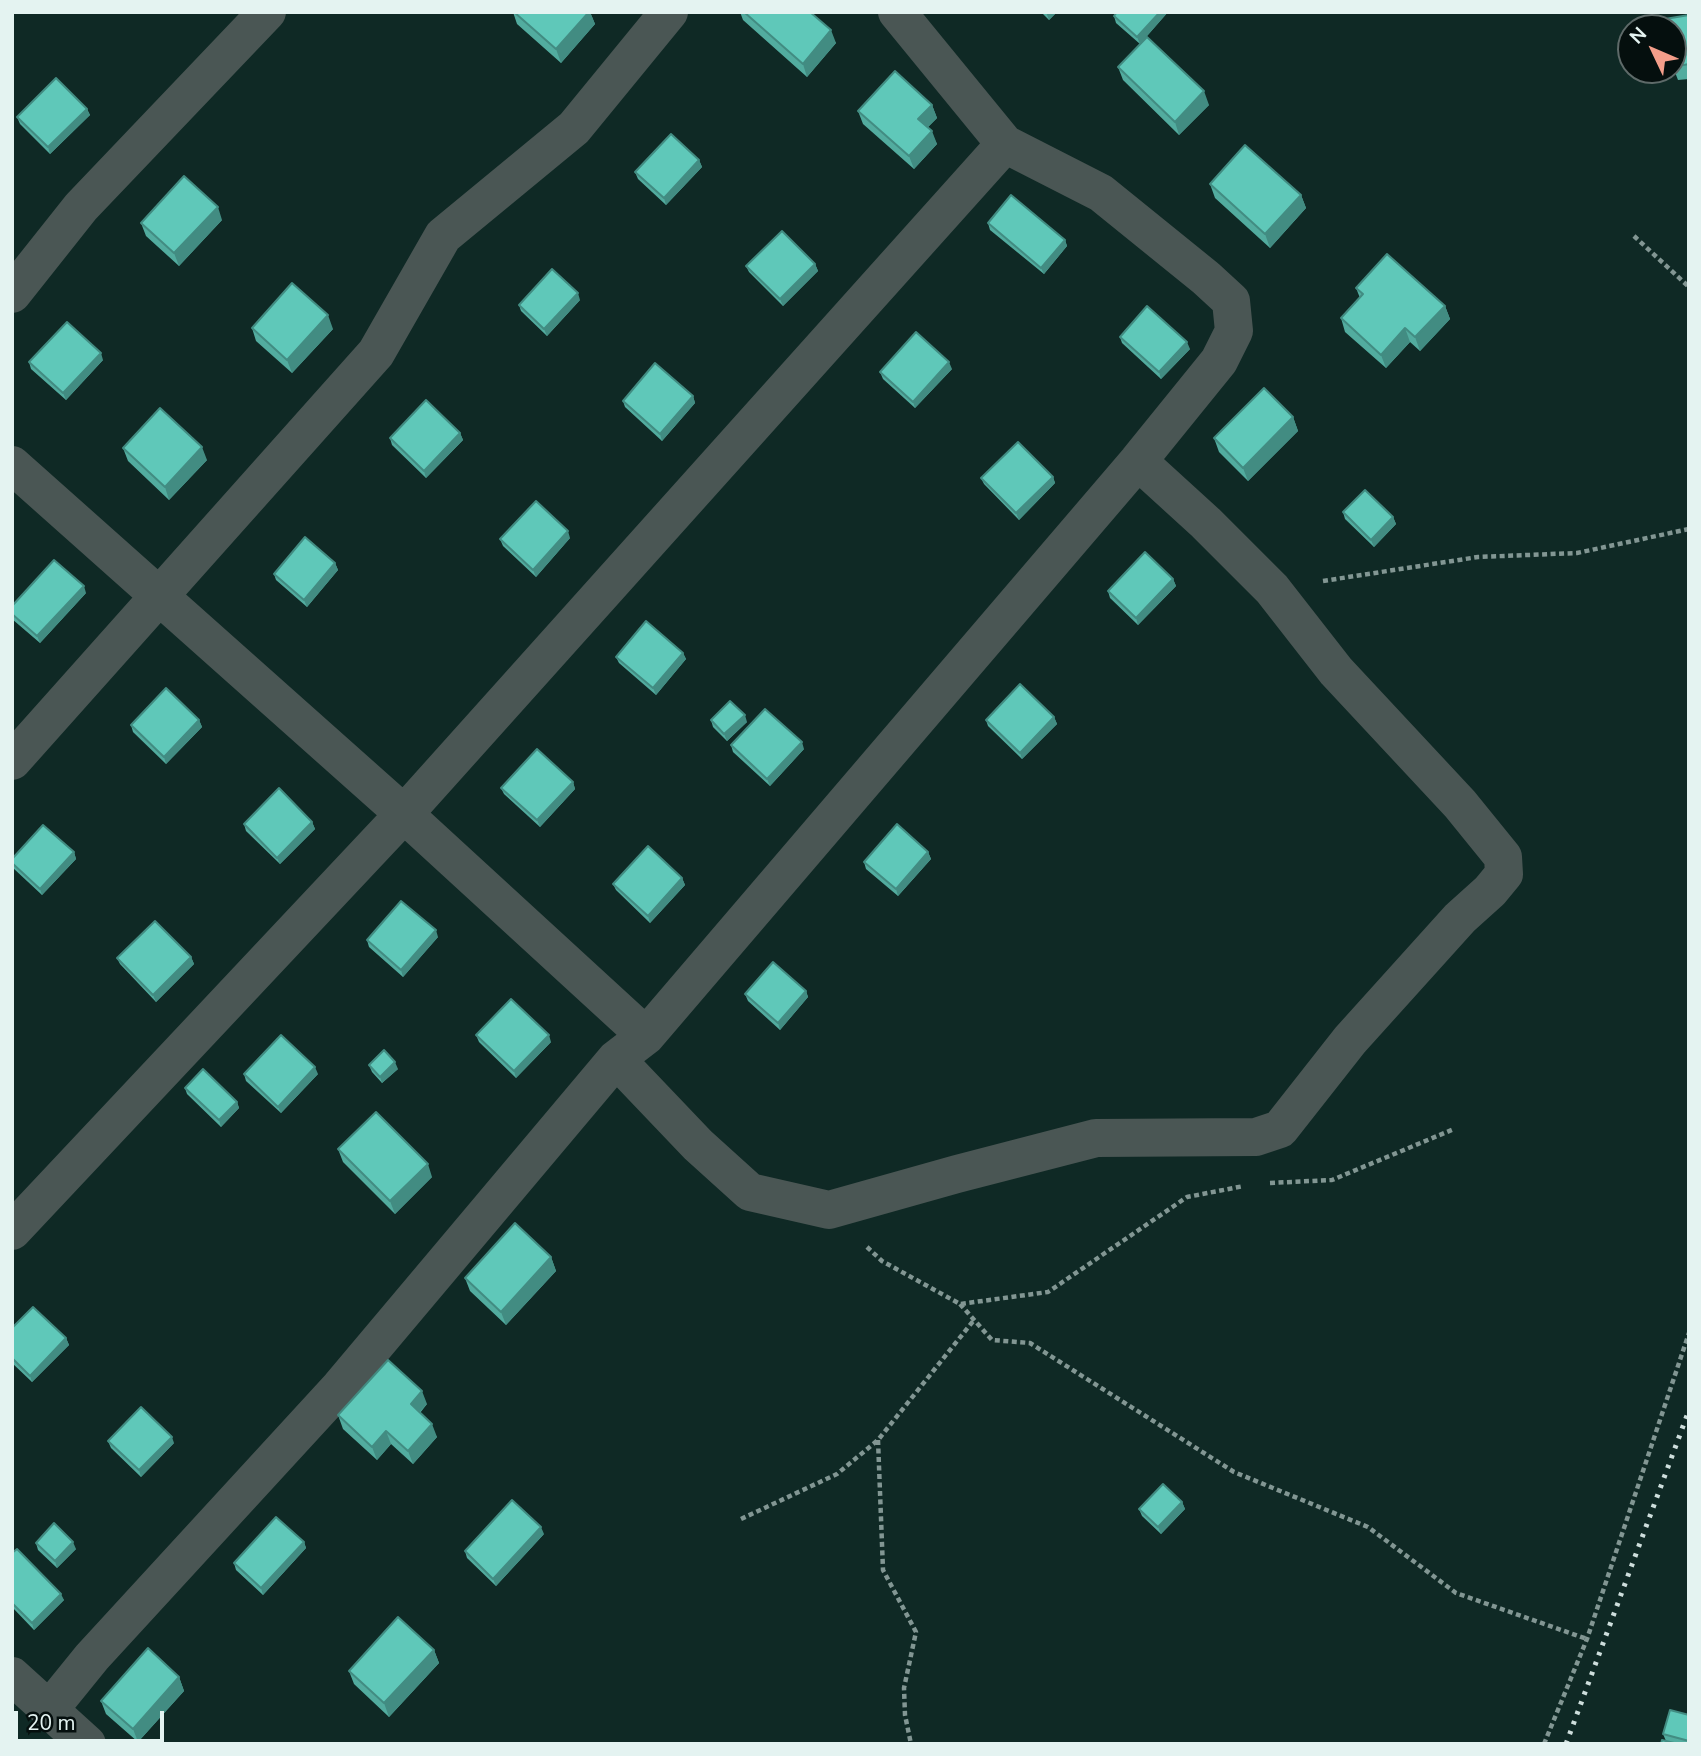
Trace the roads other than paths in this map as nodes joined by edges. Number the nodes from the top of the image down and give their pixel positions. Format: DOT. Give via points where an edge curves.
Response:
graph roads {
  1 [pos="267,12"];
  2 [pos="670,12"];
  3 [pos="897,12"];
  4 [pos="1005,144"];
  5 [pos="12,294"];
  6 [pos="1138,461"];
  7 [pos="12,465"];
  8 [pos="160,597"];
  9 [pos="12,761"];
  10 [pos="404,814"];
  11 [pos="646,1037"];
  12 [pos="616,1059"];
  13 [pos="12,1231"];
  14 [pos="12,1676"];
  15 [pos="49,1710"];
  16 [pos="87,1744"];
  1 -- 5 [label="street" via="81,207"];
  2 -- 8 [label="street" via="574,128 443,236 376,353"];
  3 -- 4 [label="street"];
  4 -- 6 [label="street" via="1101,193 1231,301 1234,331 1219,361"];
  4 -- 10 [label="street"];
  6 -- 11 [label="street"];
  6 -- 12 [label="street" via="1272,589 1336,671 1460,804 1503,857 1504,874 1490,891 1350,1040 1280,1129 1256,1138 1096,1138 829,1210 750,1192"];
  7 -- 8 [label="street"];
  8 -- 9 [label="street"];
  8 -- 10 [label="street"];
  10 -- 11 [label="street"];
  10 -- 13 [label="street"];
  11 -- 12 [label="street"];
  12 -- 15 [label="street" via="340,1387 92,1657"];
  14 -- 15 [label="street"];
  15 -- 16 [label="street"];
}
